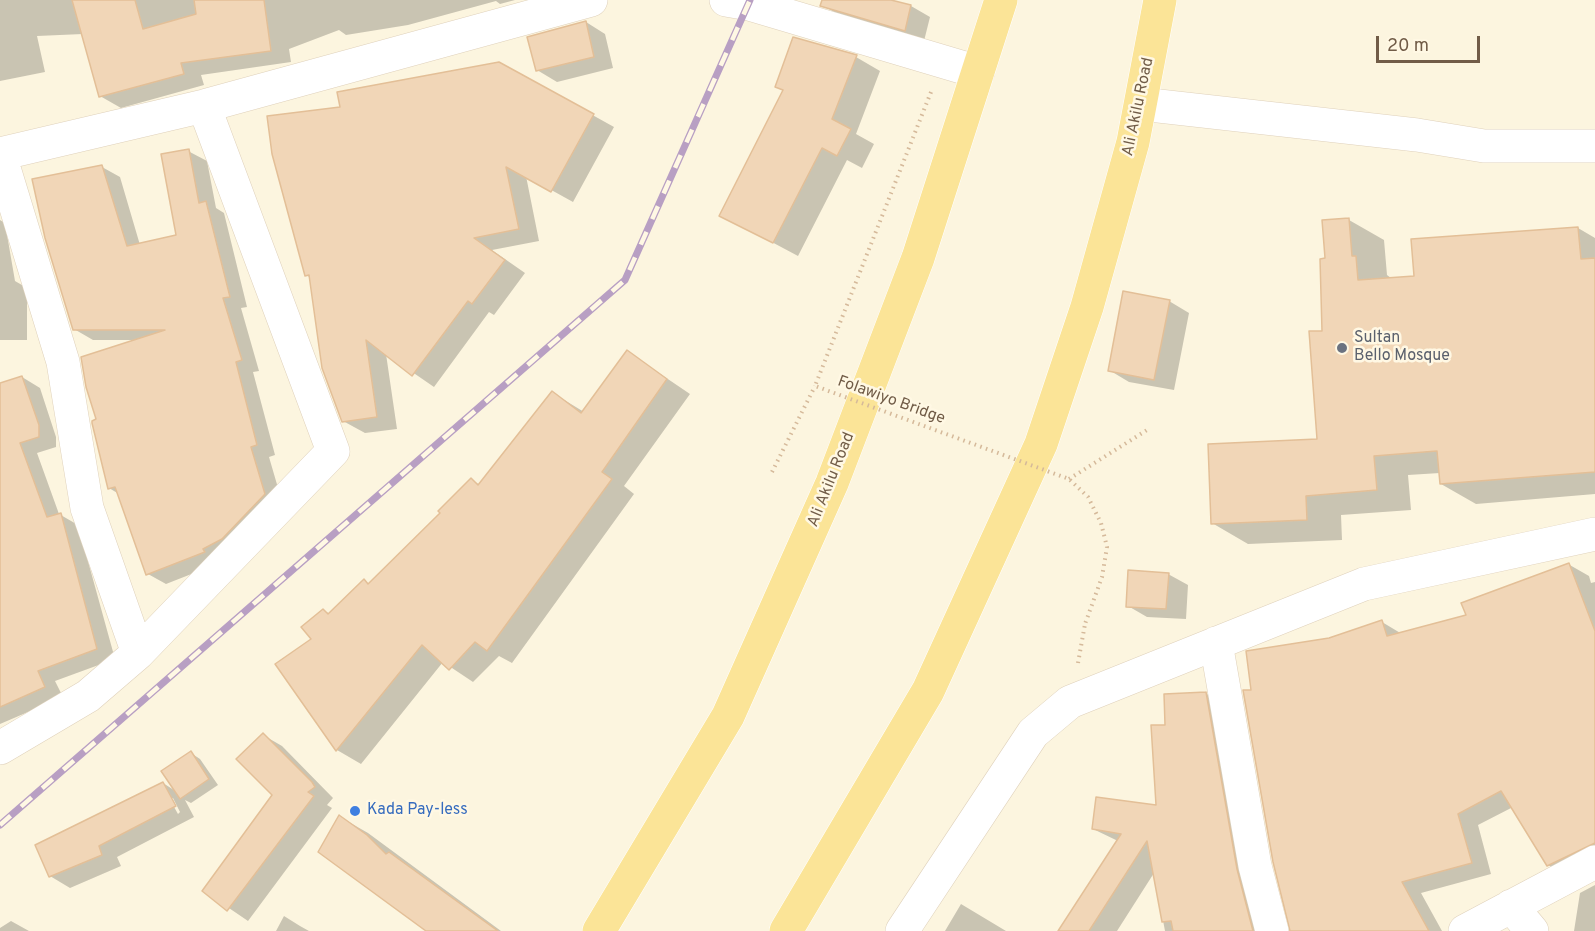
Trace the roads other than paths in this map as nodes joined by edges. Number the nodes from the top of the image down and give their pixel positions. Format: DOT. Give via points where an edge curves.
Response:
graph roads {
  1 [pos="591,0"];
  2 [pos="726,0"];
  3 [pos="1001,0"];
  4 [pos="1160,0"];
  5 [pos="978,72"];
  6 [pos="1140,104"];
  7 [pos="204,106"];
  8 [pos="1595,146"];
  9 [pos="0,155"];
  10 [pos="1594,537"];
  11 [pos="1216,642"];
  12 [pos="138,653"];
  13 [pos="0,748"];
  14 [pos="1595,862"];
  15 [pos="1511,906"];
  16 [pos="599,931"];
  17 [pos="786,931"];
  18 [pos="902,931"];
  19 [pos="1272,931"];
  20 [pos="1466,931"];
  21 [pos="1532,931"];
  1 -- 7 [label="street"];
  2 -- 5 [label="street"];
  3 -- 5 [label="main road, Ali Akilu Road"];
  4 -- 6 [label="main road, Ali Akilu Road"];
  5 -- 16 [label="main road, Ali Akilu Road" via="918,258 828,494 728,716"];
  6 -- 8 [label="street" via="1484,146"];
  6 -- 17 [label="main road, Ali Akilu Road" via="1087,307 1041,444 928,691"];
  7 -- 9 [label="street"];
  7 -- 12 [label="street" via="333,452"];
  9 -- 12 [label="street" via="63,362 87,507"];
  10 -- 11 [label="street" via="1364,584"];
  11 -- 18 [label="street" via="1070,702 1033,733"];
  11 -- 19 [label="street" via="1255,866"];
  12 -- 13 [label="street" via="88,696"];
  14 -- 15 [label="street"];
  15 -- 20 [label="street"];
  15 -- 21 [label="street"];
}
